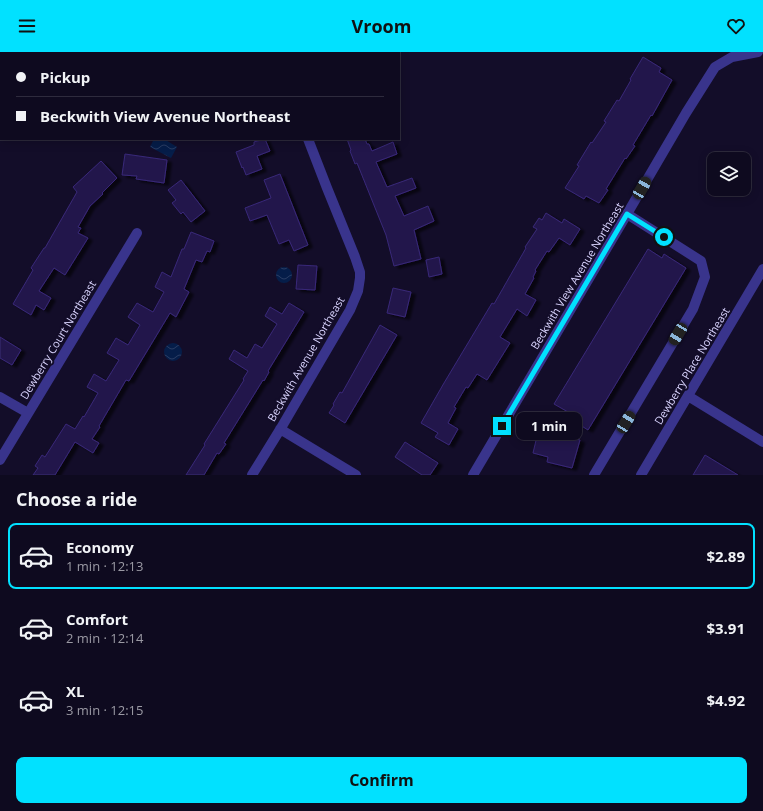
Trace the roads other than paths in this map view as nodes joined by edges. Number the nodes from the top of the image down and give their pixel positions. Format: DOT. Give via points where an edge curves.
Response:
graph roads {
  1 [pos="758,52"];
  2 [pos="308,140"];
  3 [pos="627,214"];
  4 [pos="137,233"];
  5 [pos="763,269"];
  6 [pos="688,396"];
  7 [pos="0,397"];
  8 [pos="28,413"];
  9 [pos="280,429"];
  10 [pos="763,442"];
  11 [pos="0,460"];
  12 [pos="252,475"];
  13 [pos="356,475"];
  14 [pos="473,475"];
  15 [pos="594,475"];
  16 [pos="641,475"];
  1 -- 3 [label="street, Beckwith View Avenue Northeast" via="732,57 715,67"];
  2 -- 9 [label="street, Beckwith Avenue Northeast" via="355,256 360,278 350,310"];
  3 -- 14 [label="street, Beckwith View Avenue Northeast"];
  3 -- 15 [label="street" via="700,261 705,277 693,309"];
  4 -- 8 [label="street, Dewberry Court Northeast"];
  5 -- 6 [label="street, Dewberry Place Northeast"];
  6 -- 10 [label="street"];
  6 -- 16 [label="street, Dewberry Place Northeast"];
  7 -- 8 [label="street"];
  8 -- 11 [label="street, Dewberry Court Northeast"];
  9 -- 12 [label="street, Beckwith Avenue Northeast"];
  9 -- 13 [label="street"];
}
